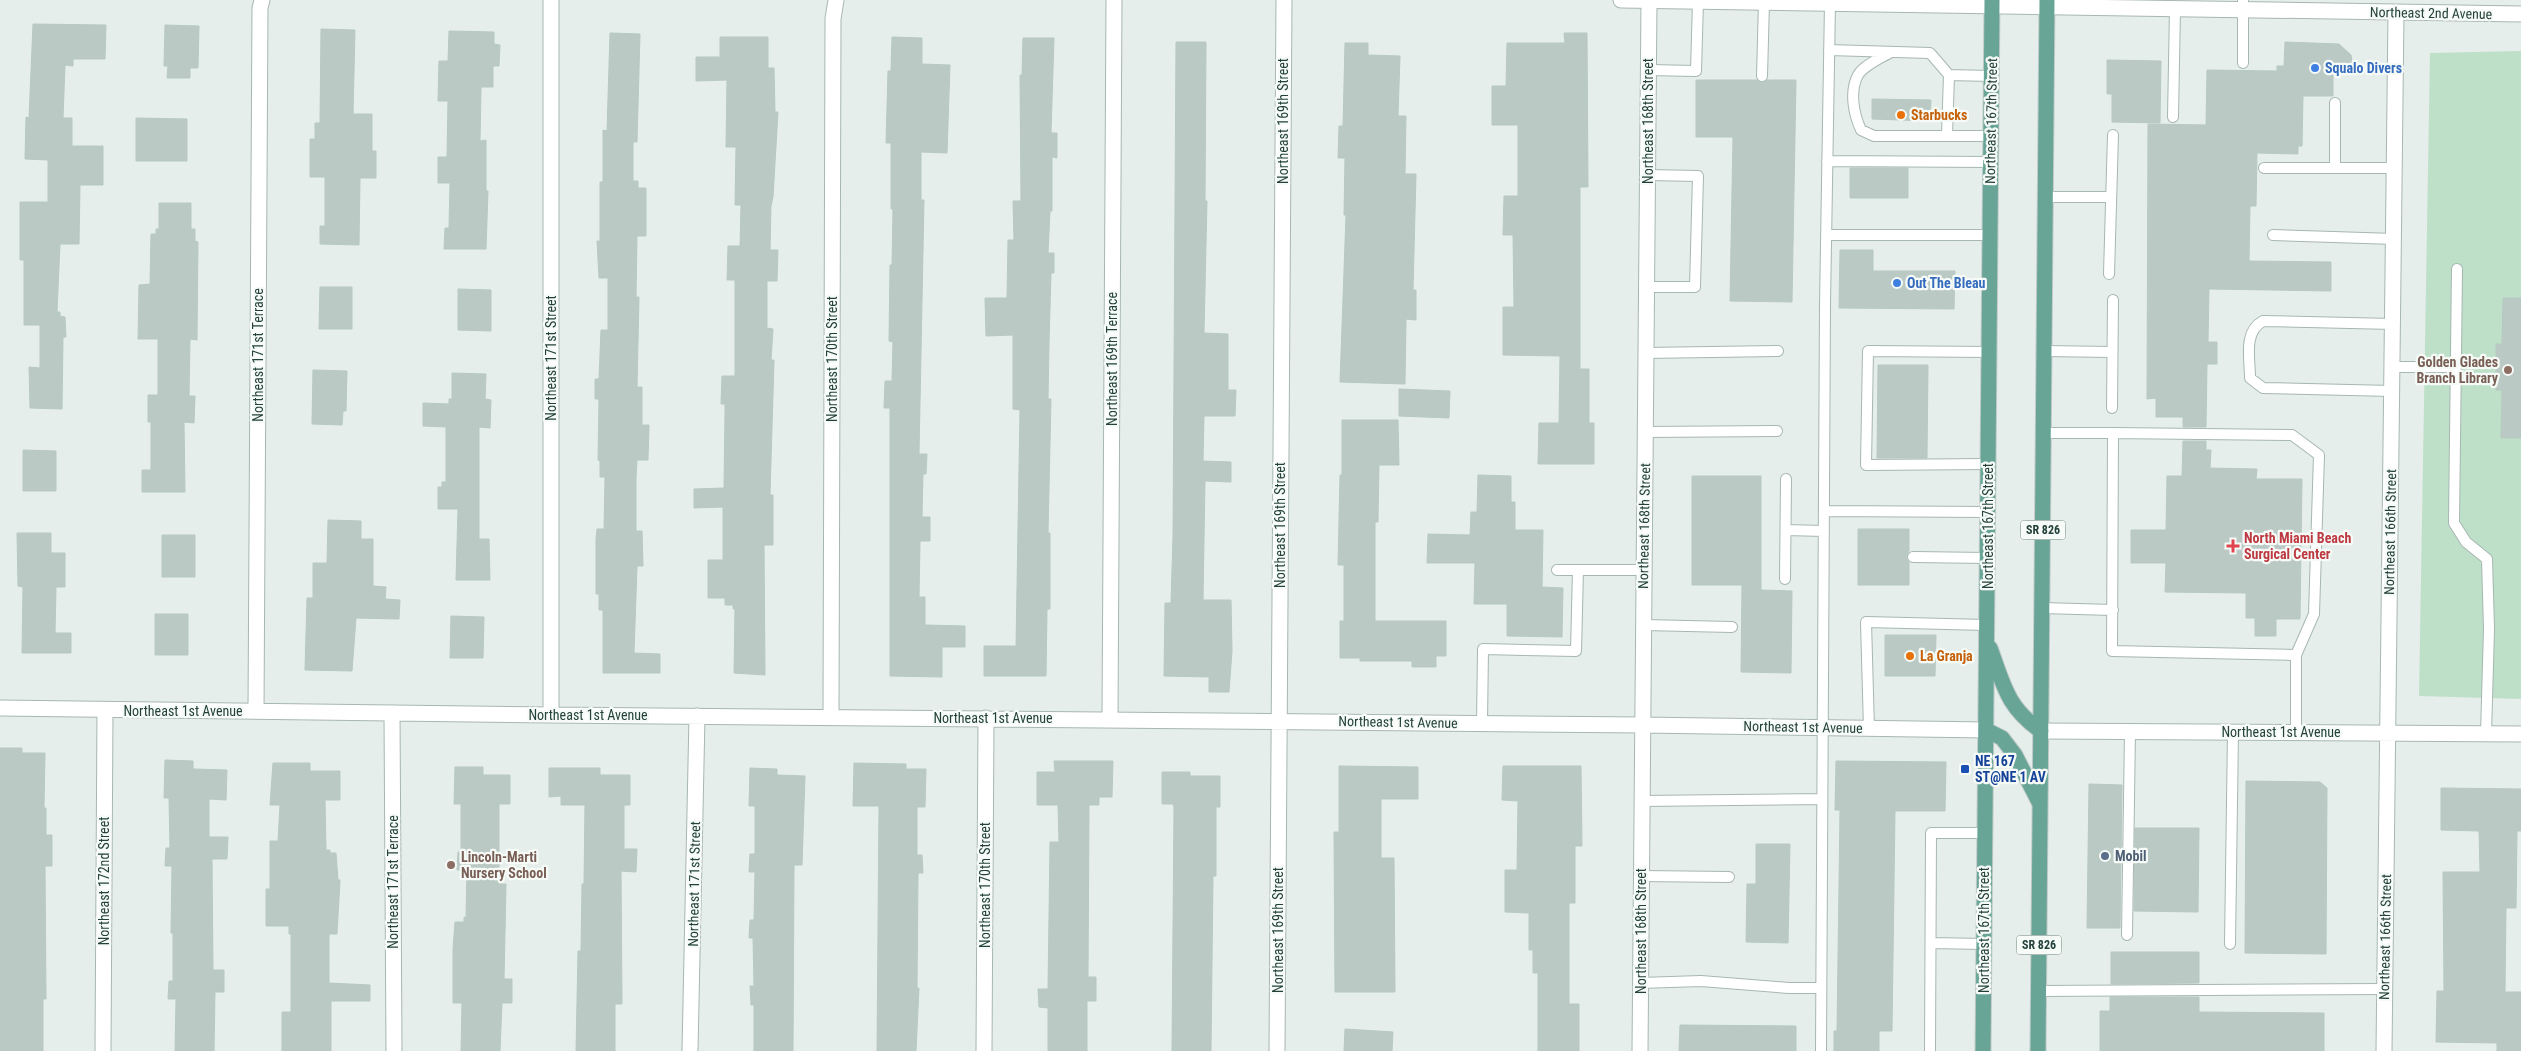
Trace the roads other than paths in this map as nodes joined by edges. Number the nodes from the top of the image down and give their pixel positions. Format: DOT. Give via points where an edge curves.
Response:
graph roads {
  1 [pos="262,0"];
  2 [pos="552,0"];
  3 [pos="836,0"];
  4 [pos="1114,0"];
  5 [pos="1284,0"];
  6 [pos="1621,0"];
  7 [pos="1649,1"];
  8 [pos="1678,1"];
  9 [pos="1698,1"];
  10 [pos="1764,2"];
  11 [pos="1908,2"];
  12 [pos="1830,3"];
  13 [pos="1992,3"];
  14 [pos="2047,3"];
  15 [pos="2243,5"];
  16 [pos="2322,6"];
  17 [pos="2175,9"];
  18 [pos="2396,13"];
  19 [pos="2521,14"];
  20 [pos="1829,50"];
  21 [pos="1891,52"];
  22 [pos="2243,63"];
  23 [pos="1648,70"];
  24 [pos="1949,75"];
  25 [pos="1762,76"];
  26 [pos="1991,76"];
  27 [pos="2335,103"];
  28 [pos="2173,117"];
  29 [pos="1947,135"];
  30 [pos="2113,135"];
  31 [pos="1991,136"];
  32 [pos="1827,161"];
  33 [pos="1990,162"];
  34 [pos="2264,168"];
  35 [pos="2334,168"];
  36 [pos="2396,168"];
  37 [pos="1647,175"];
  38 [pos="2046,197"];
  39 [pos="2111,197"];
  40 [pos="1990,235"];
  41 [pos="2273,235"];
  42 [pos="1826,236"];
  43 [pos="2395,239"];
  44 [pos="2457,269"];
  45 [pos="2109,274"];
  46 [pos="1646,287"];
  47 [pos="2113,300"];
  48 [pos="2394,324"];
  49 [pos="1778,351"];
  50 [pos="2044,351"];
  51 [pos="1989,352"];
  52 [pos="2112,352"];
  53 [pos="1646,353"];
  54 [pos="2393,367"];
  55 [pos="2456,367"];
  56 [pos="2392,391"];
  57 [pos="2112,408"];
  58 [pos="1777,431"];
  59 [pos="1644,432"];
  60 [pos="2044,433"];
  61 [pos="2113,434"];
  62 [pos="1988,464"];
  63 [pos="1786,479"];
  64 [pos="1824,510"];
  65 [pos="1988,512"];
  66 [pos="1786,530"];
  67 [pos="1824,531"];
  68 [pos="1913,557"];
  69 [pos="1987,558"];
  70 [pos="1557,570"];
  71 [pos="1578,570"];
  72 [pos="1643,570"];
  73 [pos="1785,579"];
  74 [pos="2042,608"];
  75 [pos="2113,610"];
  76 [pos="1643,625"];
  77 [pos="1732,627"];
  78 [pos="1987,632"];
  79 [pos="2296,656"];
  80 [pos="0,708"];
  81 [pos="105,710"];
  82 [pos="256,711"];
  83 [pos="392,713"];
  84 [pos="551,715"];
  85 [pos="697,716"];
  86 [pos="831,717"];
  87 [pos="986,718"];
  88 [pos="1110,719"];
  89 [pos="1278,721"];
  90 [pos="1482,723"];
  91 [pos="1642,725"];
  92 [pos="1822,728"];
  93 [pos="1869,728"];
  94 [pos="1986,730"];
  95 [pos="2041,731"];
  96 [pos="2130,731"];
  97 [pos="2233,732"];
  98 [pos="2296,732"];
  99 [pos="2387,732"];
  100 [pos="2486,734"];
  101 [pos="2521,734"];
  102 [pos="1822,799"];
  103 [pos="1641,801"];
  104 [pos="2040,806"];
  105 [pos="1985,833"];
  106 [pos="1641,876"];
  107 [pos="1729,877"];
  108 [pos="2127,935"];
  109 [pos="1931,944"];
  110 [pos="1984,944"];
  111 [pos="2230,944"];
  112 [pos="1640,983"];
  113 [pos="1821,988"];
  114 [pos="2384,989"];
  115 [pos="2039,991"];
  116 [pos="103,1051"];
  117 [pos="394,1051"];
  118 [pos="690,1051"];
  119 [pos="984,1051"];
  120 [pos="1277,1051"];
  121 [pos="1640,1051"];
  122 [pos="1821,1051"];
  123 [pos="1930,1051"];
  124 [pos="1983,1051"];
  125 [pos="2038,1051"];
  126 [pos="2384,1051"];
  1 -- 82 [label="street, Northeast 171st Terrace"];
  2 -- 84 [label="street, Northeast 171st Street"];
  3 -- 86 [label="street, Northeast 170th Street" via="833,29"];
  4 -- 88 [label="street, Northeast 169th Terrace"];
  5 -- 89 [label="street, Northeast 169th Street"];
  6 -- 7 [label="street, Northeast 2nd Avenue"];
  7 -- 8 [label="street, Northeast 2nd Avenue"];
  7 -- 23 [label="street, Northeast 168th Street"];
  8 -- 9 [label="street, Northeast 2nd Avenue"];
  9 -- 10 [label="street, Northeast 2nd Avenue"];
  9 -- 23 [label="lane" via="1696,71"];
  10 -- 12 [label="street, Northeast 2nd Avenue"];
  10 -- 25 [label="lane"];
  11 -- 12 [label="street, Northeast 2nd Avenue"];
  11 -- 13 [label="street, Northeast 2nd Avenue"];
  12 -- 20 [label="lane"];
  13 -- 14 [label="street, Northeast 2nd Avenue"];
  13 -- 26 [label="main road, Northeast 167th Street"];
  14 -- 17 [label="street, Northeast 2nd Avenue"];
  14 -- 38 [label="main road, SR 826"];
  15 -- 16 [label="street, Northeast 2nd Avenue"];
  15 -- 17 [label="street, Northeast 2nd Avenue"];
  15 -- 22 [label="lane"];
  16 -- 18 [label="street, Northeast 2nd Avenue"];
  17 -- 28 [label="lane"];
  18 -- 19 [label="street, Northeast 2nd Avenue"];
  18 -- 36 [label="street, Northeast 166th Street"];
  20 -- 21 [label="lane"];
  20 -- 32 [label="lane"];
  21 -- 24 [label="lane" via="1930,53"];
  21 -- 29 [label="lane" via="1858,75 1854,114 1861,130 1874,136"];
  23 -- 37 [label="street, Northeast 168th Street"];
  24 -- 26 [label="lane"];
  24 -- 29 [label="lane"];
  26 -- 31 [label="main road, Northeast 167th Street"];
  27 -- 35 [label="lane"];
  29 -- 31 [label="lane"];
  30 -- 39 [label="lane"];
  31 -- 33 [label="main road, Northeast 167th Street"];
  32 -- 33 [label="lane"];
  32 -- 42 [label="lane"];
  33 -- 40 [label="main road, Northeast 167th Street"];
  34 -- 35 [label="lane"];
  35 -- 36 [label="lane"];
  36 -- 43 [label="street, Northeast 166th Street"];
  37 -- 46 [label="street, Northeast 168th Street"];
  37 -- 46 [label="lane" via="1698,176 1695,287"];
  38 -- 39 [label="lane"];
  38 -- 50 [label="main road, SR 826"];
  39 -- 45 [label="lane"];
  40 -- 42 [label="lane"];
  40 -- 51 [label="main road, Northeast 167th Street"];
  41 -- 43 [label="lane"];
  42 -- 64 [label="lane"];
  43 -- 48 [label="street, Northeast 166th Street"];
  44 -- 55 [label="lane"];
  46 -- 53 [label="street, Northeast 168th Street"];
  47 -- 52 [label="lane"];
  48 -- 54 [label="street, Northeast 166th Street"];
  48 -- 56 [label="lane" via="2263,321 2250,335 2250,378 2263,388"];
  49 -- 53 [label="lane"];
  50 -- 52 [label="lane"];
  50 -- 60 [label="main road, SR 826"];
  51 -- 62 [label="main road, Northeast 167th Street"];
  51 -- 62 [label="lane" via="1868,350 1866,465"];
  52 -- 57 [label="lane"];
  53 -- 59 [label="street, Northeast 168th Street"];
  54 -- 55 [label="lane"];
  54 -- 56 [label="street, Northeast 166th Street"];
  55 -- 100 [label="lane" via="2454,523 2466,542 2487,559"];
  56 -- 99 [label="street, Northeast 166th Street"];
  58 -- 59 [label="lane"];
  59 -- 72 [label="street, Northeast 168th Street"];
  60 -- 61 [label="lane"];
  60 -- 74 [label="main road, SR 826"];
  61 -- 75 [label="lane"];
  61 -- 79 [label="lane" via="2292,434 2319,456 2314,614"];
  62 -- 65 [label="main road, Northeast 167th Street"];
  63 -- 66 [label="lane"];
  64 -- 65 [label="lane"];
  64 -- 67 [label="lane"];
  65 -- 69 [label="main road, Northeast 167th Street"];
  66 -- 67 [label="lane"];
  66 -- 73 [label="lane"];
  67 -- 92 [label="lane"];
  68 -- 69 [label="lane"];
  69 -- 78 [label="main road, Northeast 167th Street"];
  70 -- 71 [label="lane"];
  71 -- 72 [label="lane"];
  71 -- 90 [label="lane" via="1576,651 1483,650"];
  72 -- 76 [label="street, Northeast 168th Street"];
  74 -- 75 [label="lane"];
  74 -- 95 [label="main road, SR 826"];
  75 -- 79 [label="lane" via="2112,651"];
  76 -- 77 [label="lane"];
  76 -- 91 [label="street, Northeast 168th Street"];
  78 -- 93 [label="lane" via="1866,622"];
  78 -- 94 [label="main road, Northeast 167th Street"];
  78 -- 95 [label="main road" via="2011,704"];
  79 -- 98 [label="lane"];
  80 -- 81 [label="street, Northeast 1st Avenue"];
  81 -- 82 [label="street, Northeast 1st Avenue"];
  81 -- 116 [label="street, Northeast 172nd Street"];
  82 -- 83 [label="street, Northeast 1st Avenue"];
  83 -- 84 [label="street, Northeast 1st Avenue"];
  83 -- 117 [label="street, Northeast 171st Terrace"];
  84 -- 85 [label="street, Northeast 1st Avenue"];
  85 -- 86 [label="street, Northeast 1st Avenue"];
  85 -- 118 [label="street, Northeast 171st Street"];
  86 -- 87 [label="street, Northeast 1st Avenue"];
  87 -- 88 [label="street, Northeast 1st Avenue"];
  87 -- 119 [label="street, Northeast 170th Street"];
  88 -- 89 [label="street, Northeast 1st Avenue"];
  89 -- 90 [label="street, Northeast 1st Avenue"];
  89 -- 120 [label="street, Northeast 169th Street"];
  90 -- 91 [label="street, Northeast 1st Avenue"];
  91 -- 92 [label="street, Northeast 1st Avenue"];
  91 -- 103 [label="street, Northeast 168th Street"];
  92 -- 93 [label="street, Northeast 1st Avenue"];
  92 -- 102 [label="lane"];
  93 -- 94 [label="street, Northeast 1st Avenue"];
  94 -- 104 [label="main road" via="2002,738 2015,755"];
  94 -- 105 [label="main road, Northeast 167th Street"];
  95 -- 96 [label="street, Northeast 1st Avenue"];
  95 -- 104 [label="main road, SR 826"];
  96 -- 97 [label="street, Northeast 1st Avenue"];
  96 -- 108 [label="lane"];
  97 -- 98 [label="street, Northeast 1st Avenue"];
  97 -- 111 [label="lane"];
  98 -- 99 [label="street, Northeast 1st Avenue"];
  99 -- 100 [label="street, Northeast 1st Avenue"];
  99 -- 114 [label="street, Northeast 166th Street"];
  100 -- 101 [label="street, Northeast 1st Avenue"];
  102 -- 103 [label="lane"];
  102 -- 113 [label="lane"];
  103 -- 106 [label="street, Northeast 168th Street"];
  104 -- 115 [label="main road, SR 826"];
  105 -- 109 [label="lane" via="1931,833"];
  105 -- 110 [label="main road, Northeast 167th Street"];
  106 -- 107 [label="lane"];
  106 -- 112 [label="street, Northeast 168th Street"];
  109 -- 110 [label="lane"];
  109 -- 123 [label="lane"];
  110 -- 124 [label="main road, Northeast 167th Street"];
  112 -- 113 [label="lane" via="1701,981"];
  112 -- 121 [label="street, Northeast 168th Street"];
  113 -- 122 [label="lane"];
  114 -- 115 [label="lane"];
  114 -- 126 [label="street, Northeast 166th Street"];
  115 -- 125 [label="main road, SR 826"];
}
